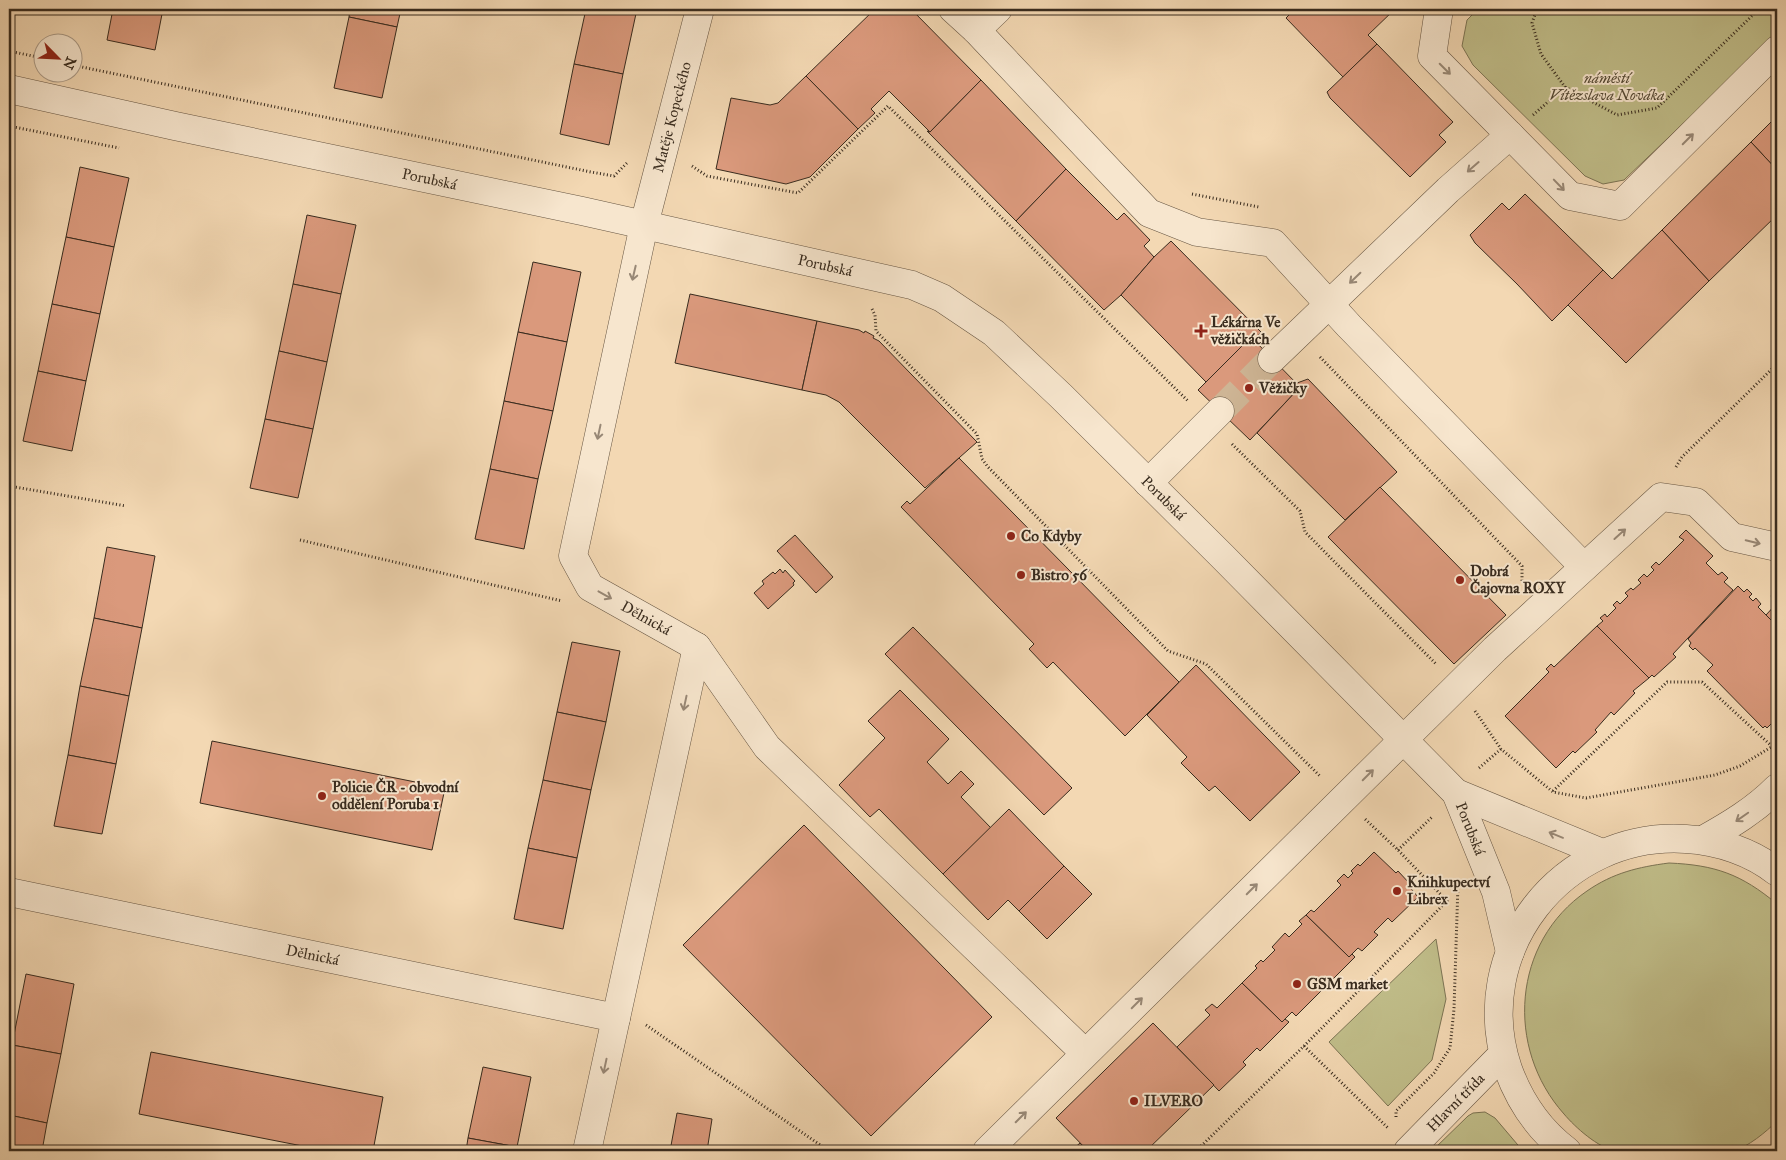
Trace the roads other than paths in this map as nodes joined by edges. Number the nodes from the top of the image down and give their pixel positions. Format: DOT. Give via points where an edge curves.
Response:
graph roads {
  1 [pos="700,9"];
  2 [pos="953,9"];
  3 [pos="998,9"];
  4 [pos="1439,9"];
  5 [pos="976,30"];
  6 [pos="1777,50"];
  7 [pos="9,89"];
  8 [pos="1510,135"];
  9 [pos="644,225"];
  10 [pos="1328,304"];
  11 [pos="1272,359"];
  12 [pos="1215,417"];
  13 [pos="1148,483"];
  14 [pos="1777,548"];
  15 [pos="1584,567"];
  16 [pos="697,647"];
  17 [pos="1404,739"];
  18 [pos="1777,788"];
  19 [pos="1456,793"];
  20 [pos="1703,840"];
  21 [pos="1602,853"];
  22 [pos="1777,872"];
  23 [pos="9,892"];
  24 [pos="1510,952"];
  25 [pos="616,1018"];
  26 [pos="1086,1053"];
  27 [pos="1503,1054"];
  28 [pos="1409,1150"];
  29 [pos="587,1151"];
  30 [pos="987,1151"];
  31 [pos="1566,1151"];
  1 -- 9 [label="street, Matěje Kopeckého"];
  2 -- 5 [label="street"];
  3 -- 5 [label="street"];
  4 -- 8 [label="street, one-way" via="1432,56"];
  5 -- 10 [label="street" via="1149,213 1197,232 1273,243"];
  8 -- 6 [label="street, one-way" via="1570,196 1620,206"];
  7 -- 9 [label="street, Porubská"];
  8 -- 10 [label="street, one-way"];
  9 -- 13 [label="street, Porubská" via="912,285 942,298 994,333"];
  9 -- 16 [label="street, Dělnická, one-way" via="573,556 590,587"];
  10 -- 11 [label="street"];
  10 -- 15 [label="street"];
  12 -- 13 [label="street"];
  13 -- 17 [label="street, Porubská"];
  15 -- 14 [label="street, one-way" via="1661,496 1696,502 1732,537"];
  15 -- 17 [label="street"];
  16 -- 25 [label="street, one-way"];
  16 -- 26 [label="street" via="767,747"];
  17 -- 19 [label="street, Porubská"];
  26 -- 17 [label="street, one-way"];
  18 -- 20 [label="street, one-way" via="1734,823"];
  21 -- 19 [label="street, Porubská, one-way"];
  19 -- 24 [label="street, Porubská" via="1496,892"];
  20 -- 21 [label="street" via="1634,842"];
  20 -- 22 [label="street" via="1736,849"];
  21 -- 24 [label="street" via="1572,870 1546,893 1525,921"];
  23 -- 25 [label="street, Dělnická"];
  24 -- 27 [label="street" via="1501,985 1499,1011"];
  25 -- 29 [label="street, one-way"];
  30 -- 26 [label="street, one-way"];
  27 -- 28 [label="street, Hlavní třída"];
  27 -- 31 [label="street" via="1514,1086 1531,1116"];
}
